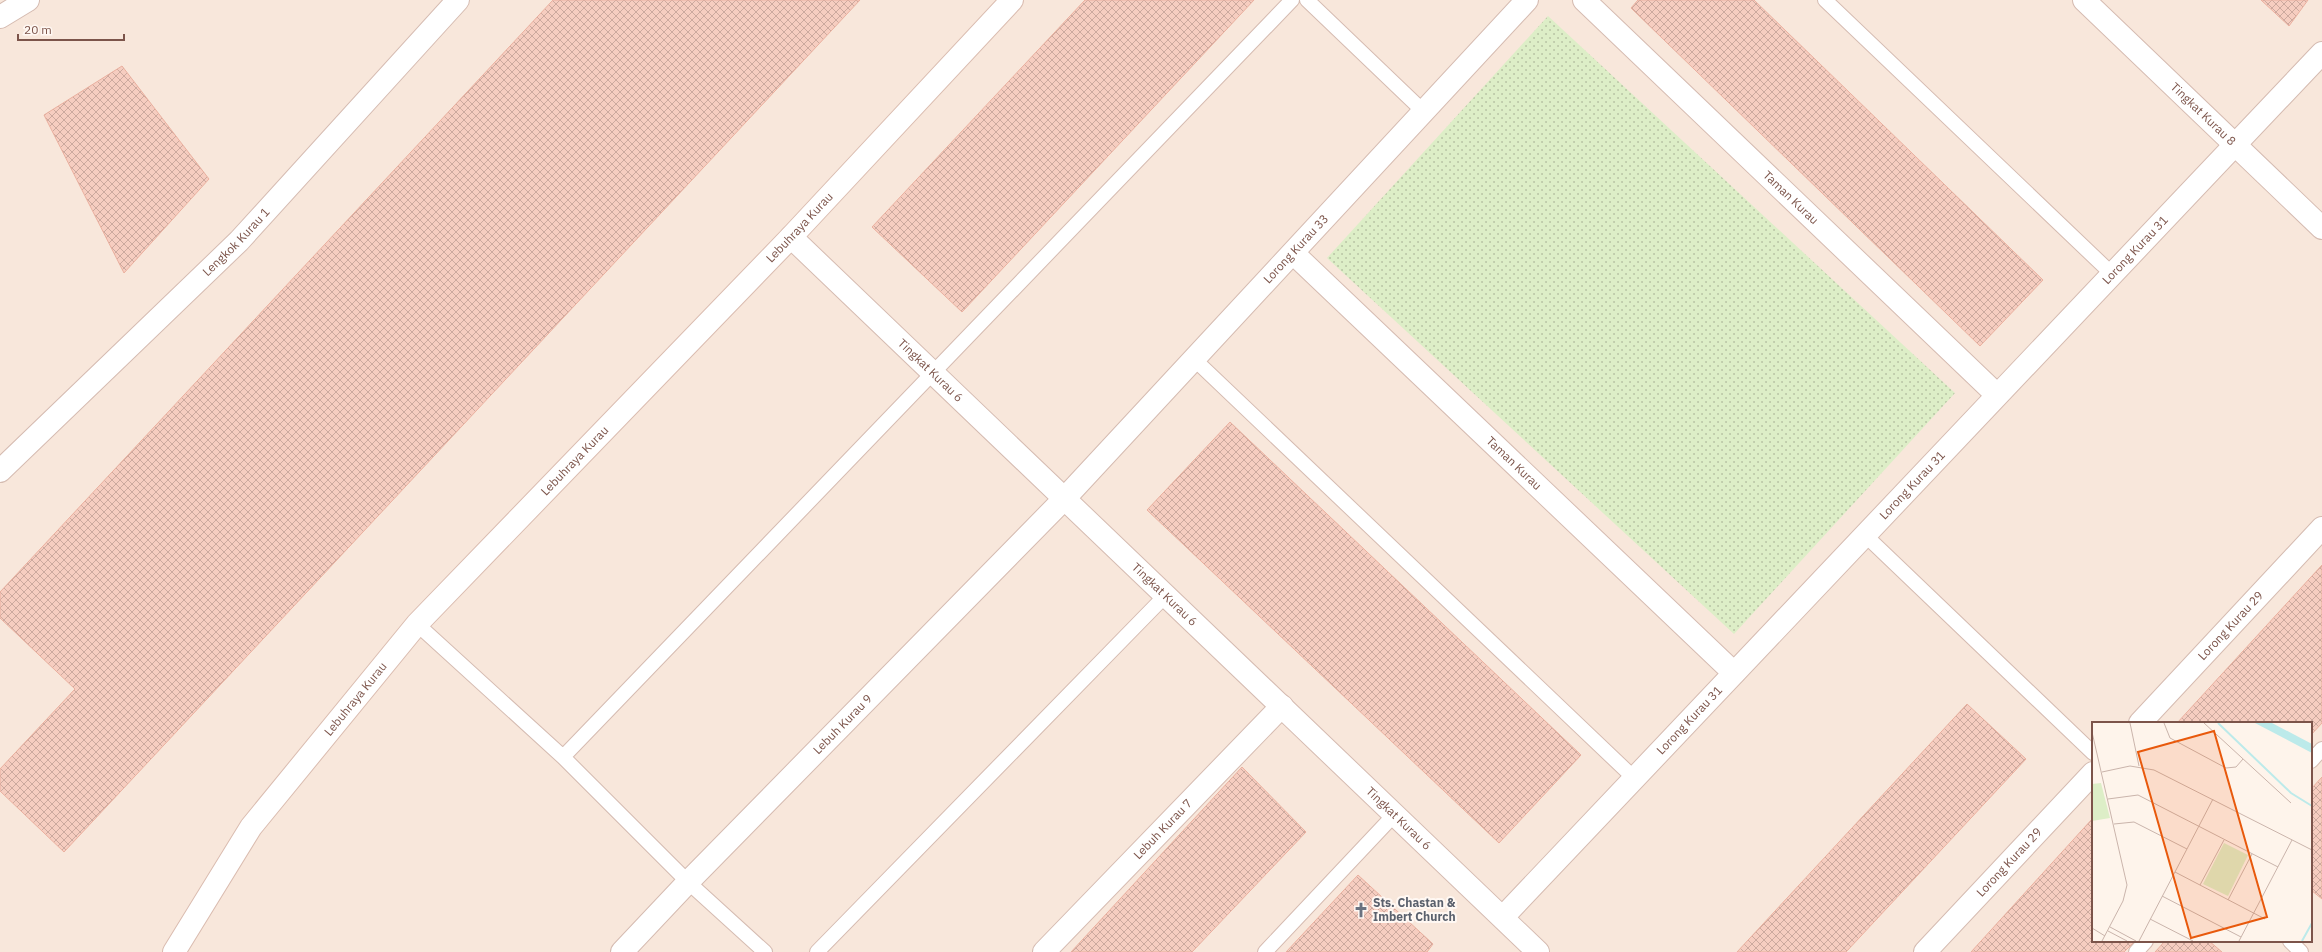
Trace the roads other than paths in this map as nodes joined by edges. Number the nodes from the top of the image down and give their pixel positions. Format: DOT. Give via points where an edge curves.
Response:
graph roads {
  1 [pos="28,0"];
  2 [pos="458,0"];
  3 [pos="1012,0"];
  4 [pos="1292,0"];
  5 [pos="1307,0"];
  6 [pos="1527,0"];
  7 [pos="1584,0"];
  8 [pos="1825,0"];
  9 [pos="2084,0"];
  10 [pos="0,17"];
  11 [pos="2322,53"];
  12 [pos="1424,112"];
  13 [pos="2235,145"];
  14 [pos="2322,228"];
  15 [pos="791,237"];
  16 [pos="1293,253"];
  17 [pos="2112,274"];
  18 [pos="1194,359"];
  19 [pos="934,373"];
  20 [pos="1997,395"];
  21 [pos="0,470"];
  22 [pos="1065,498"];
  23 [pos="2322,528"];
  24 [pos="1865,535"];
  25 [pos="1166,595"];
  26 [pos="417,624"];
  27 [pos="1734,673"];
  28 [pos="1282,706"];
  29 [pos="2141,722"];
  30 [pos="2322,749"];
  31 [pos="2092,752"];
  32 [pos="563,757"];
  33 [pos="2312,760"];
  34 [pos="2092,774"];
  35 [pos="1634,778"];
  36 [pos="1395,814"];
  37 [pos="688,882"];
  38 [pos="1503,917"];
  39 [pos="2145,942"];
  40 [pos="2291,942"];
  41 [pos="174,952"];
  42 [pos="622,952"];
  43 [pos="765,952"];
  44 [pos="817,952"];
  45 [pos="1044,952"];
  46 [pos="1265,952"];
  47 [pos="1538,952"];
  48 [pos="1925,952"];
  49 [pos="2136,952"];
  50 [pos="2301,952"];
  1 -- 10 [label="street"];
  2 -- 21 [label="street, Lengkok Kurau 1" via="239,241"];
  3 -- 15 [label="street, Lebuhraya Kurau"];
  4 -- 19 [label="lane"];
  5 -- 12 [label="lane"];
  6 -- 12 [label="street, Lorong Kurau 33"];
  7 -- 20 [label="street, Taman Kurau"];
  8 -- 17 [label="lane"];
  9 -- 13 [label="street, Tingkat Kurau 8"];
  11 -- 13 [label="street, Lorong Kurau 31"];
  12 -- 16 [label="street, Lorong Kurau 33"];
  13 -- 14 [label="street, Tingkat Kurau 8"];
  13 -- 17 [label="street, Lorong Kurau 31"];
  15 -- 19 [label="street, Tingkat Kurau 6"];
  15 -- 26 [label="street, Lebuhraya Kurau"];
  16 -- 18 [label="street, Lorong Kurau 33"];
  16 -- 27 [label="street, Taman Kurau"];
  17 -- 20 [label="street, Lorong Kurau 31"];
  18 -- 22 [label="street, Lorong Kurau 33"];
  18 -- 35 [label="lane"];
  19 -- 22 [label="street, Tingkat Kurau 6"];
  19 -- 32 [label="lane"];
  20 -- 24 [label="street, Lorong Kurau 31"];
  22 -- 25 [label="street, Tingkat Kurau 6"];
  22 -- 37 [label="street, Lebuh Kurau 9"];
  23 -- 29 [label="street, Lorong Kurau 29"];
  24 -- 27 [label="street, Lorong Kurau 31"];
  24 -- 31 [label="lane"];
  25 -- 28 [label="street, Tingkat Kurau 6"];
  25 -- 44 [label="lane"];
  26 -- 32 [label="lane"];
  26 -- 41 [label="street, Lebuhraya Kurau" via="251,827"];
  27 -- 35 [label="street, Lorong Kurau 31"];
  28 -- 36 [label="street, Tingkat Kurau 6"];
  28 -- 45 [label="street, Lebuh Kurau 7"];
  30 -- 33 [label="lane"];
  32 -- 37 [label="lane"];
  34 -- 48 [label="street, Lorong Kurau 29"];
  35 -- 38 [label="street, Lorong Kurau 31"];
  36 -- 38 [label="street, Tingkat Kurau 6"];
  36 -- 46 [label="lane"];
  37 -- 42 [label="street, Lebuh Kurau 9"];
  37 -- 43 [label="lane"];
  38 -- 47 [label="street, Tingkat Kurau 6"];
  39 -- 49 [label="lane"];
  40 -- 50 [label="lane"];
}
